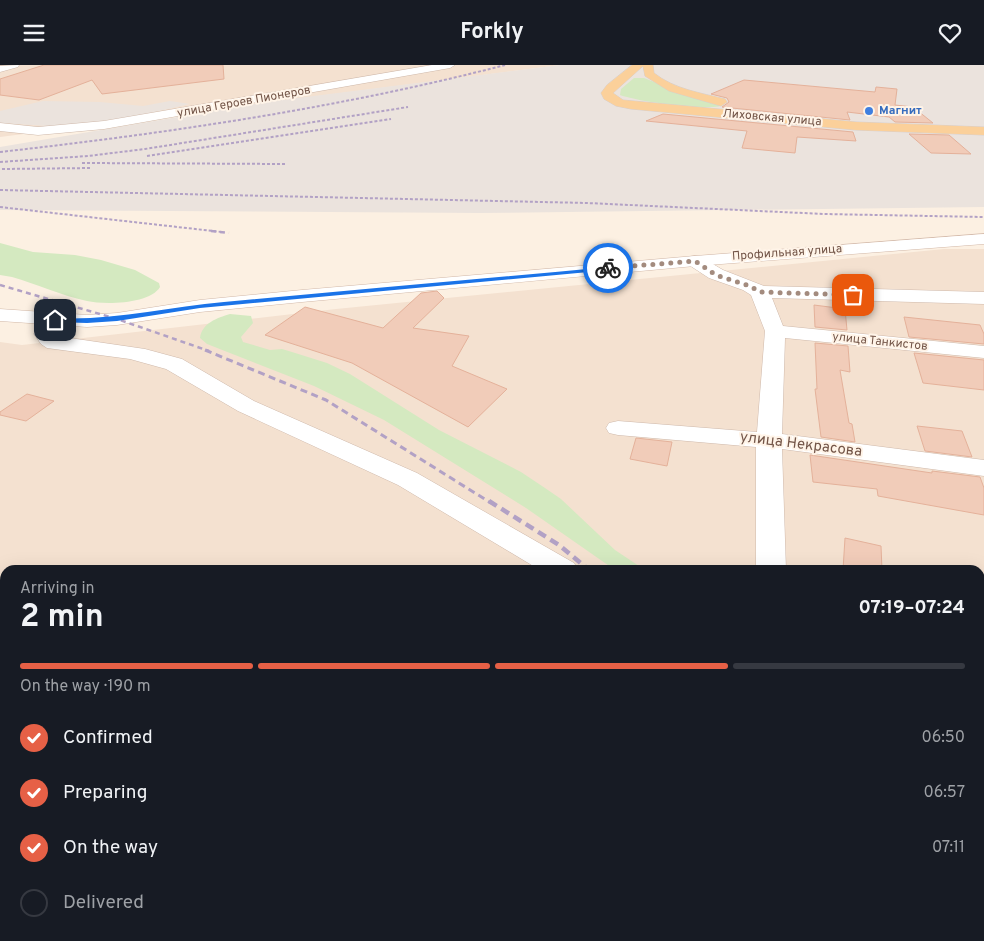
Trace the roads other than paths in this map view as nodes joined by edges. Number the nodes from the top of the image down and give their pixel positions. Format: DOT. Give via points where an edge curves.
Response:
graph roads {
  1 [pos="14,65"];
  2 [pos="450,65"];
  3 [pos="638,65"];
  4 [pos="648,65"];
  5 [pos="0,69"];
  6 [pos="625,76"];
  7 [pos="653,77"];
  8 [pos="735,105"];
  9 [pos="714,113"];
  10 [pos="830,124"];
  11 [pos="0,127"];
  12 [pos="984,131"];
  13 [pos="984,239"];
  14 [pos="695,261"];
  15 [pos="760,292"];
  16 [pos="984,298"];
  17 [pos="0,315"];
  18 [pos="48,319"];
  19 [pos="775,331"];
  20 [pos="984,352"];
  21 [pos="618,428"];
  22 [pos="769,440"];
  23 [pos="984,468"];
  24 [pos="554,565"];
  25 [pos="771,565"];
  1 -- 5 [label="street"];
  2 -- 11 [label="street, улица Героев Пионеров" via="122,123 38,131"];
  3 -- 6 [label="main road, Лиховская улица"];
  4 -- 7 [label="main road"];
  6 -- 7 [label="main road"];
  6 -- 9 [label="main road, Лиховская улица" via="607,93 612,100 631,105"];
  7 -- 8 [label="main road" via="689,93"];
  8 -- 9 [label="main road" via="728,111"];
  8 -- 10 [label="main road"];
  9 -- 10 [label="main road, Лиховская улица"];
  10 -- 12 [label="main road, Лиховская улица"];
  13 -- 14 [label="street, Профильная улица"];
  14 -- 15 [label="street" via="716,275"];
  14 -- 18 [label="street, Профильная улица" via="200,306 87,321"];
  15 -- 16 [label="street"];
  15 -- 19 [label="street"];
  17 -- 18 [label="street, Профильная улица"];
  18 -- 24 [label="street" via="44,334 55,343 174,364 245,405 393,472"];
  19 -- 20 [label="street, улица Танкистов"];
  19 -- 22 [label="street"];
  21 -- 22 [label="street, улица Некрасова"];
  22 -- 23 [label="street, улица Некрасова"];
  22 -- 25 [label="street"];
}
